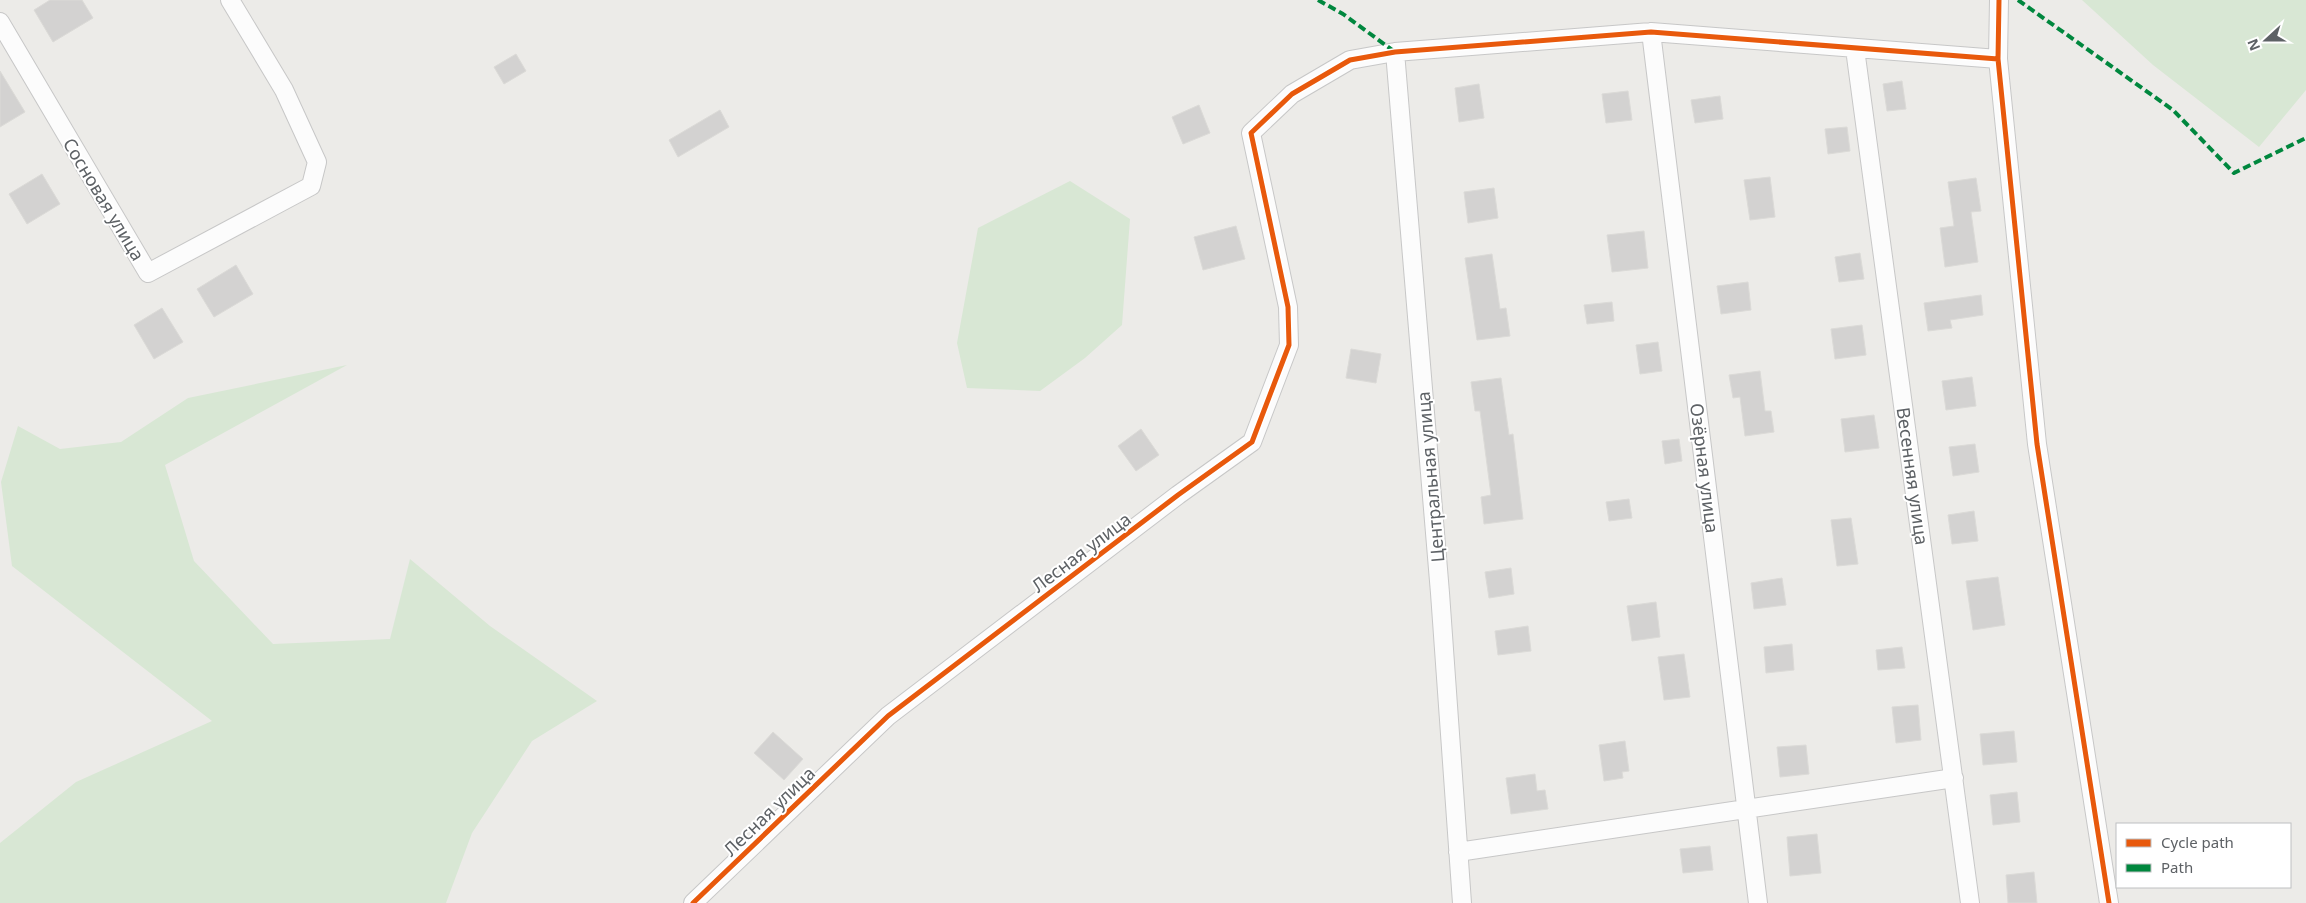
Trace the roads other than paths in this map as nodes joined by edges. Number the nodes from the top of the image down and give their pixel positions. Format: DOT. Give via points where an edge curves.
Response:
graph roads {
  1 [pos="230,0"];
  2 [pos="1998,0"];
  3 [pos="0,22"];
  4 [pos="1651,32"];
  5 [pos="1855,49"];
  6 [pos="1394,52"];
  7 [pos="1998,59"];
  8 [pos="1954,778"];
  9 [pos="1748,809"];
  10 [pos="1458,852"];
  11 [pos="693,903"];
  12 [pos="1462,903"];
  13 [pos="1758,903"];
  14 [pos="1970,903"];
  15 [pos="2109,903"];
  1 -- 3 [label="street, Сосновая улица" via="284,90 317,162 311,186 148,273"];
  2 -- 7 [label="street"];
  4 -- 5 [label="street"];
  4 -- 6 [label="street"];
  4 -- 9 [label="street, Озёрная улица"];
  5 -- 7 [label="street"];
  5 -- 8 [label="street, Весенняя улица"];
  6 -- 10 [label="street, Центральная улица" via="1440,593"];
  6 -- 11 [label="street, Лесная улица" via="1350,60 1292,94 1251,133 1288,307 1289,345 1252,442 888,716"];
  7 -- 15 [label="street" via="2037,444"];
  8 -- 9 [label="street"];
  8 -- 14 [label="street, Весенняя улица"];
  9 -- 10 [label="street"];
  9 -- 13 [label="street, Озёрная улица"];
  10 -- 12 [label="street, Центральная улица"];
}
